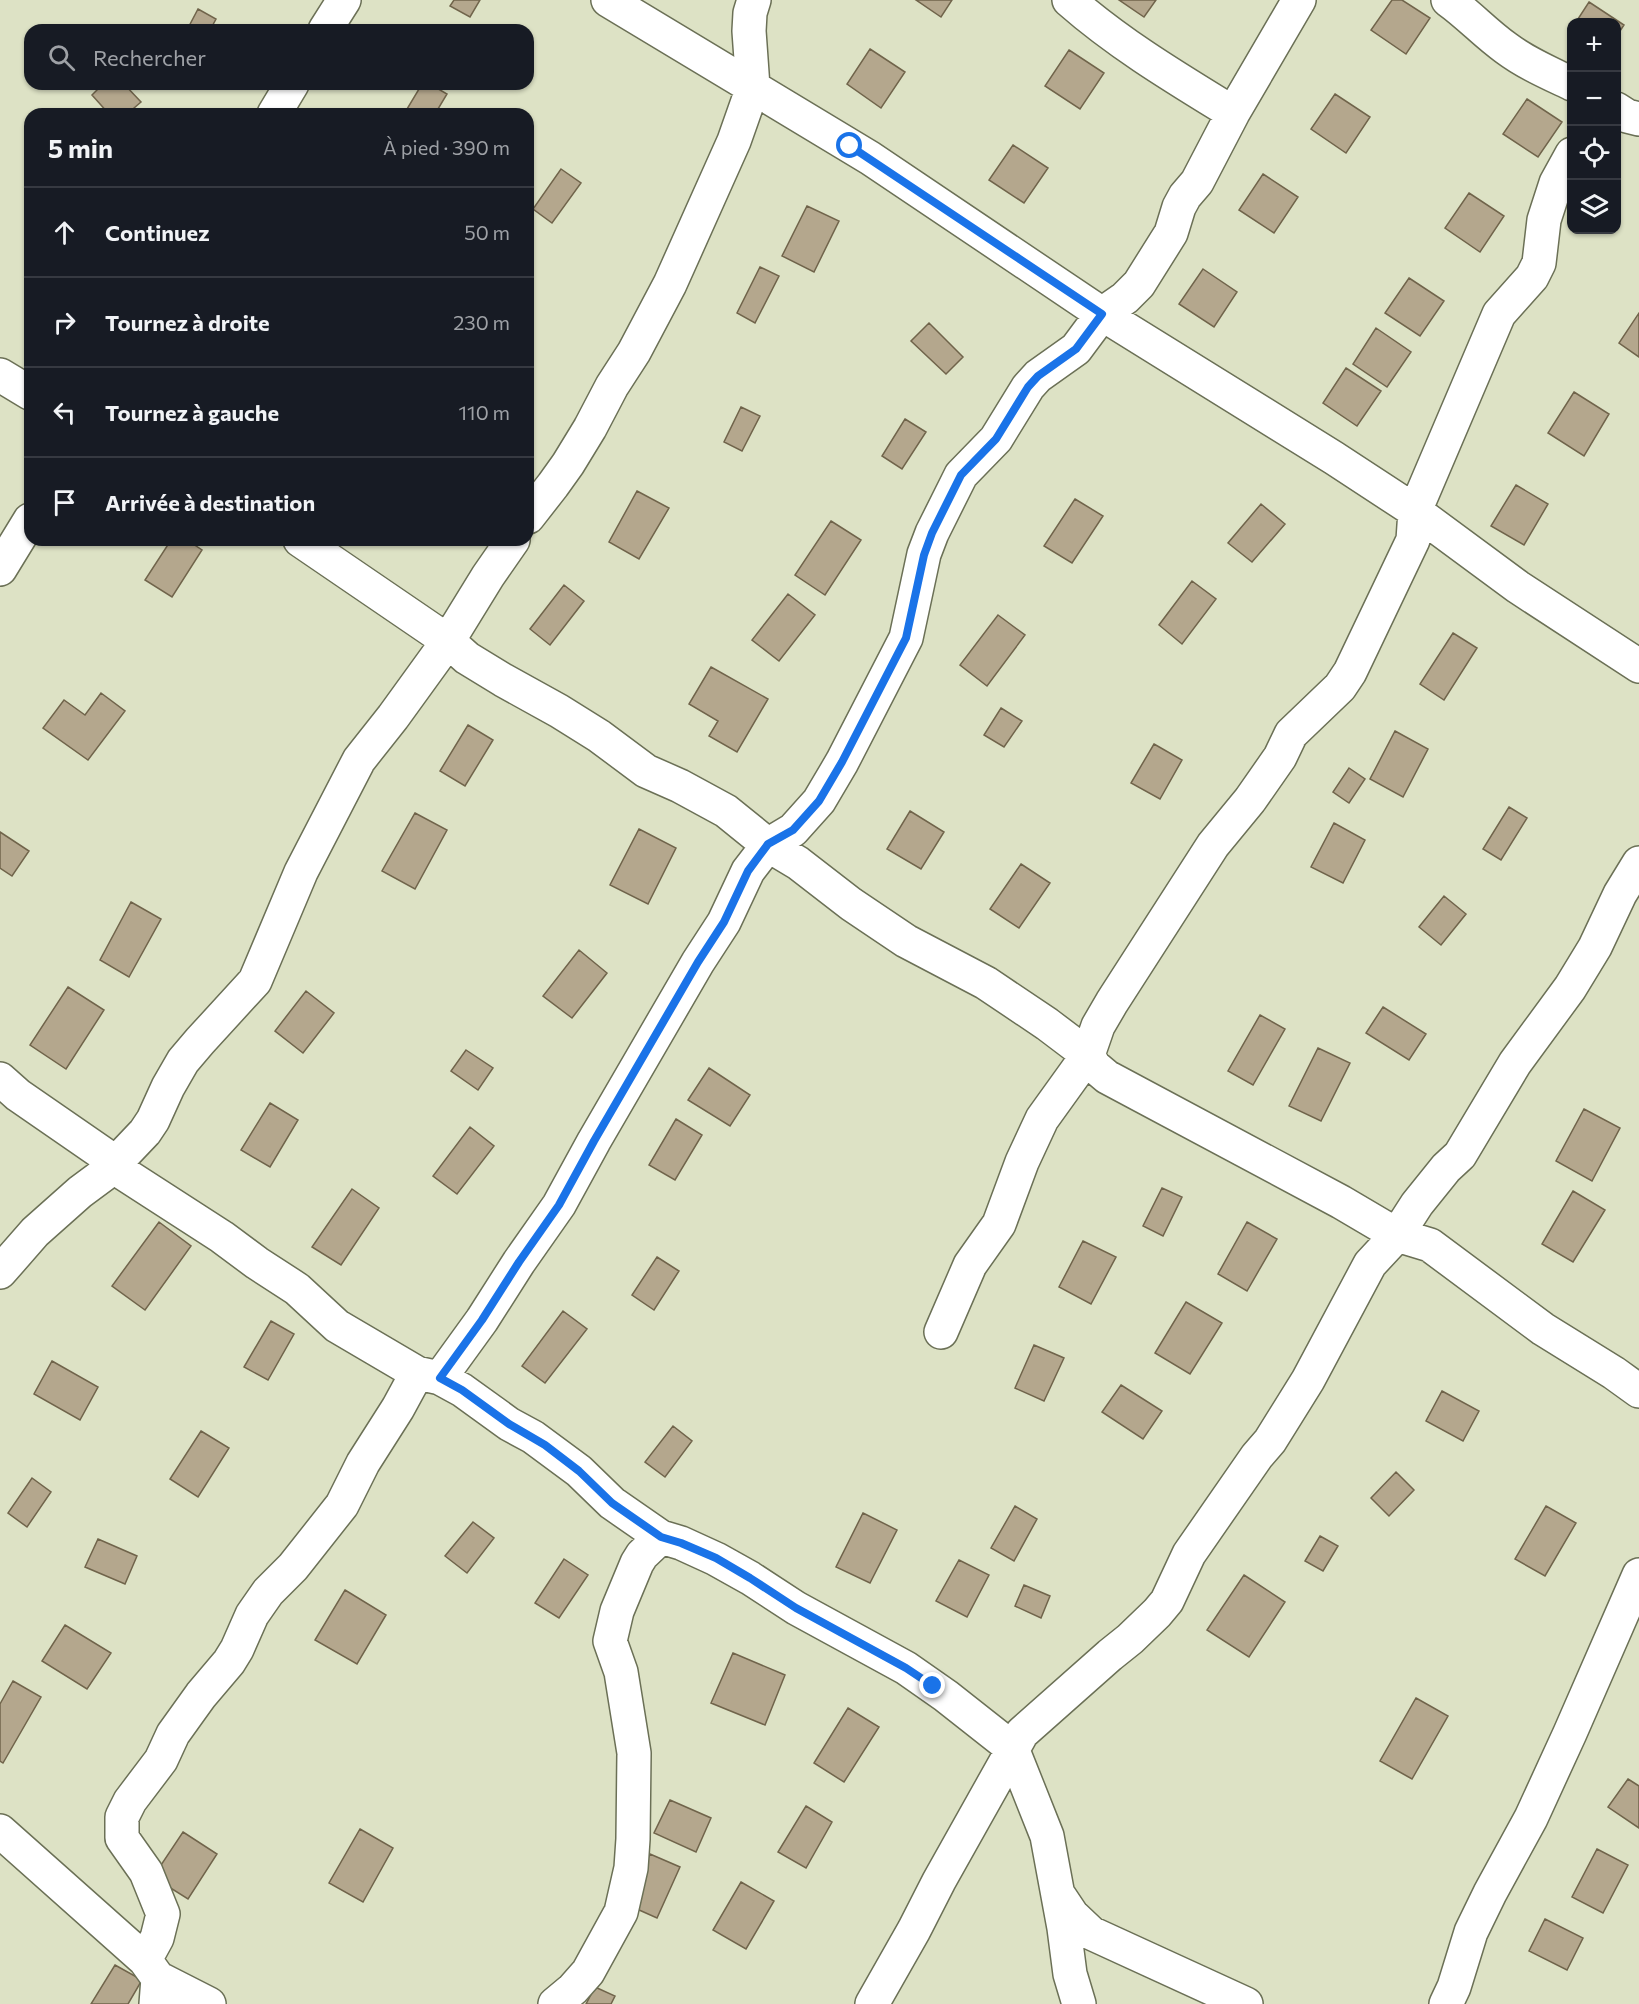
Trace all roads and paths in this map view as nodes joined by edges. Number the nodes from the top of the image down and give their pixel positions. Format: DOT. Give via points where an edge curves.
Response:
graph roads {
  1 [pos="344,0"];
  2 [pos="608,0"];
  3 [pos="754,0"];
  4 [pos="1069,0"];
  5 [pos="1299,0"];
  6 [pos="1448,0"];
  7 [pos="329,24"];
  8 [pos="1567,81"];
  9 [pos="753,87"];
  10 [pos="288,90"];
  11 [pos="278,108"];
  12 [pos="1621,112"];
  13 [pos="1233,113"];
  14 [pos="1639,119"];
  15 [pos="1567,163"];
  16 [pos="1102,314"];
  17 [pos="0,375"];
  18 [pos="24,389"];
  19 [pos="534,510"];
  20 [pos="1415,512"];
  21 [pos="24,530"];
  22 [pos="309,546"];
  23 [pos="509,546"];
  24 [pos="0,569"];
  25 [pos="448,641"];
  26 [pos="1639,666"];
  27 [pos="768,844"];
  28 [pos="1639,863"];
  29 [pos="1088,1055"];
  30 [pos="0,1079"];
  31 [pos="116,1162"];
  32 [pos="1397,1235"];
  33 [pos="0,1272"];
  34 [pos="941,1332"];
  35 [pos="429,1376"];
  36 [pos="1639,1391"];
  37 [pos="661,1537"];
  38 [pos="1639,1575"];
  39 [pos="1012,1748"];
  40 [pos="0,1831"];
  41 [pos="1058,1893"];
  42 [pos="153,1980"];
  43 [pos="209,2004"];
  44 [pos="555,2004"];
  45 [pos="872,2004"];
  46 [pos="1079,2004"];
  47 [pos="1246,2004"];
  48 [pos="1446,2004"];
  1 -- 7 [label="main road"];
  2 -- 9 [label="main road"];
  3 -- 9 [label="main road" via="749,31"];
  4 -- 13 [label="main road" via="1164,71"];
  5 -- 13 [label="main road"];
  6 -- 8 [label="main road" via="1507,49"];
  9 -- 16 [label="main road" via="870,158"];
  9 -- 19 [label="main road" via="734,141 659,306 568,464"];
  10 -- 11 [label="main road"];
  12 -- 14 [label="main road"];
  13 -- 16 [label="main road" via="1139,284"];
  15 -- 20 [label="main road" via="1544,220 1539,263 1532,277 1499,314"];
  16 -- 20 [label="main road"];
  16 -- 27 [label="main road" via="1076,349 1028,387 996,439 961,475 928,544 906,638 898,655 819,801 793,830"];
  17 -- 18 [label="main road"];
  20 -- 26 [label="main road" via="1518,587"];
  20 -- 29 [label="main road" via="1413,540 1350,672 1340,687 1291,734 1250,800 1213,844 1098,1026"];
  21 -- 24 [label="main road"];
  22 -- 25 [label="main road"];
  23 -- 25 [label="main road"];
  25 -- 27 [label="main road" via="467,658 599,736 646,771 726,811"];
  25 -- 31 [label="main road" via="354,769 301,872 255,981 183,1061 149,1126"];
  27 -- 29 [label="main road" via="906,941 986,983"];
  27 -- 35 [label="main road" via="748,871 724,922 559,1205 482,1320"];
  28 -- 32 [label="main road" via="1570,988 1515,1063 1460,1155 1422,1198"];
  29 -- 32 [label="main road" via="1107,1077"];
  29 -- 34 [label="main road" via="1042,1119 999,1224 969,1265"];
  30 -- 31 [label="main road"];
  31 -- 33 [label="main road" via="35,1232"];
  31 -- 35 [label="main road" via="126,1175 297,1289 337,1326"];
  32 -- 36 [label="main road" via="1430,1245 1543,1329"];
  32 -- 39 [label="main road" via="1370,1264 1308,1380 1270,1441 1189,1554 1167,1601 1130,1639 1048,1708"];
  35 -- 37 [label="main road" via="462,1390 548,1448 612,1503"];
  35 -- 42 [label="main road" via="398,1408 342,1505 268,1592 229,1662 173,1734 161,1760 122,1817 122,1838 146,1872 163,1914"];
  37 -- 39 [label="main road" via="716,1558 796,1608 906,1668"];
  37 -- 44 [label="main road" via="637,1563 616,1611 610,1641 621,1672 634,1753 631,1868 621,1912 588,1972"];
  38 -- 48 [label="main road" via="1531,1818 1471,1932"];
  39 -- 41 [label="main road" via="1047,1836"];
  39 -- 45 [label="main road"];
  40 -- 42 [label="main road"];
  41 -- 46 [label="main road" via="1070,1974"];
  41 -- 47 [label="main road" via="1072,1915 1091,1933"];
  42 -- 43 [label="main road"];
}
